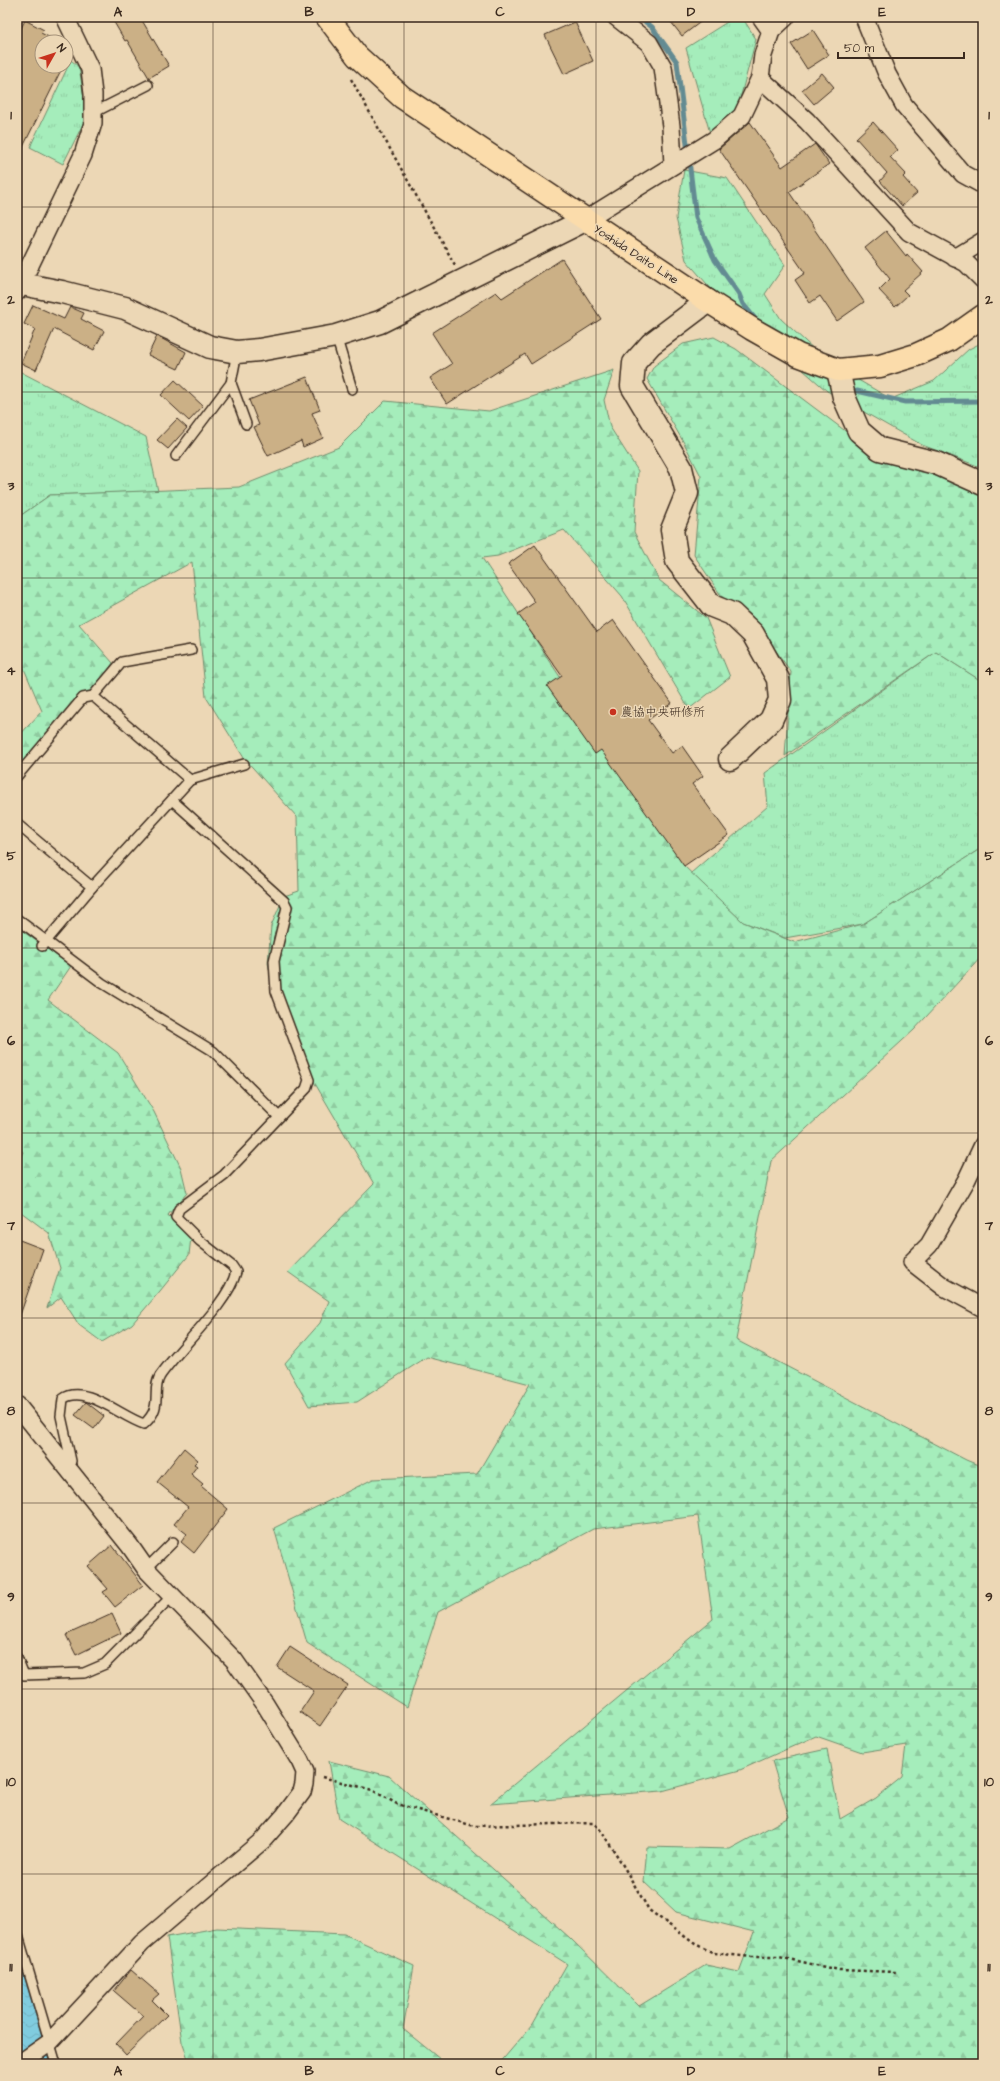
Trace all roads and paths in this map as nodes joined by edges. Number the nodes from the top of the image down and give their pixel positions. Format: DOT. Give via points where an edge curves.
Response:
graph roads {
  1 [pos="327,17"];
  2 [pos="616,17"];
  3 [pos="760,17"];
  4 [pos="786,17"];
  5 [pos="864,17"];
  6 [pos="71,19"];
  7 [pos="771,31"];
  8 [pos="351,77"];
  9 [pos="760,78"];
  10 [pos="148,85"];
  11 [pos="93,113"];
  12 [pos="676,163"];
  13 [pos="983,185"];
  14 [pos="584,220"];
  15 [pos="983,241"];
  16 [pos="955,258"];
  17 [pos="983,280"];
  18 [pos="464,281"];
  19 [pos="18,286"];
  20 [pos="708,301"];
  21 [pos="983,316"];
  22 [pos="336,336"];
  23 [pos="236,352"];
  24 [pos="838,370"];
  25 [pos="231,383"];
  26 [pos="352,389"];
  27 [pos="246,424"];
  28 [pos="176,456"];
  29 [pos="983,484"];
  30 [pos="191,650"];
  31 [pos="93,696"];
  32 [pos="730,759"];
  33 [pos="244,764"];
  34 [pos="17,776"];
  35 [pos="190,780"];
  36 [pos="172,800"];
  37 [pos="17,824"];
  38 [pos="92,887"];
  39 [pos="17,919"];
  40 [pos="44,943"];
  41 [pos="278,1116"];
  42 [pos="983,1146"];
  43 [pos="983,1308"];
  44 [pos="17,1405"];
  45 [pos="67,1468"];
  46 [pos="173,1542"];
  47 [pos="146,1569"];
  48 [pos="172,1596"];
  49 [pos="17,1658"];
  50 [pos="305,1772"];
  51 [pos="17,1932"];
  52 [pos="896,1972"];
  53 [pos="49,2043"];
  54 [pos="20,2064"];
  55 [pos="56,2064"];
  1 -- 14 [label="main road, Yoshida Daito Line" via="357,56 402,97"];
  2 -- 12 [label="street" via="649,43 663,67"];
  3 -- 7 [label="street"];
  4 -- 7 [label="street"];
  5 -- 13 [label="street" via="887,74 904,105 963,174"];
  6 -- 11 [label="street" via="90,69"];
  7 -- 9 [label="street" via="763,55"];
  8 -- 18 [label="path"];
  9 -- 12 [label="street" via="742,116 714,140"];
  9 -- 16 [label="street" via="807,121 909,232"];
  10 -- 11 [label="lane"];
  11 -- 19 [label="street" via="93,123 82,155"];
  12 -- 14 [label="street"];
  14 -- 18 [label="street"];
  14 -- 20 [label="main road, Yoshida Daito Line"];
  15 -- 16 [label="street"];
  16 -- 17 [label="street" via="966,263"];
  18 -- 22 [label="street" via="380,322"];
  19 -- 23 [label="street" via="62,292 125,308 210,347"];
  20 -- 24 [label="main road, Yoshida Daito Line" via="798,355"];
  20 -- 32 [label="street" via="651,344 634,362 632,386 681,468 687,493 672,530 677,561 712,606 732,614 753,634 778,679 780,700 771,720"];
  21 -- 24 [label="main road, Yoshida Daito Line" via="949,340 916,355 880,366"];
  22 -- 23 [label="street" via="296,345"];
  22 -- 26 [label="lane"];
  23 -- 25 [label="lane"];
  24 -- 29 [label="street" via="844,397 859,431 880,450 936,463"];
  25 -- 27 [label="lane"];
  25 -- 28 [label="lane"];
  30 -- 31 [label="lane" via="122,662"];
  31 -- 34 [label="lane" via="83,698"];
  31 -- 35 [label="lane"];
  33 -- 35 [label="lane"];
  35 -- 36 [label="lane"];
  36 -- 38 [label="lane"];
  36 -- 41 [label="lane" via="287,907 274,961 276,992 309,1080 306,1089"];
  37 -- 38 [label="lane"];
  38 -- 40 [label="lane"];
  39 -- 40 [label="lane"];
  40 -- 41 [label="lane" via="102,983 213,1050"];
  41 -- 45 [label="lane" via="224,1174 179,1209 176,1217 236,1272 234,1280 218,1304 159,1378 152,1417 144,1424 82,1394 68,1395 62,1399 62,1416 70,1461"];
  42 -- 43 [label="street" via="929,1245 912,1262 944,1287"];
  44 -- 45 [label="street"];
  45 -- 47 [label="street"];
  46 -- 47 [label="lane"];
  47 -- 48 [label="street"];
  48 -- 49 [label="lane" via="106,1664 84,1673 24,1675"];
  48 -- 50 [label="street" via="234,1660 265,1704"];
  50 -- 52 [label="path" via="372,1790 397,1804 474,1826 593,1823 618,1857 649,1910 695,1944 714,1953 778,1957 839,1970"];
  50 -- 53 [label="street" via="302,1792 263,1840 142,1943"];
  51 -- 53 [label="lane"];
  53 -- 54 [label="street"];
  53 -- 55 [label="lane"];
}
